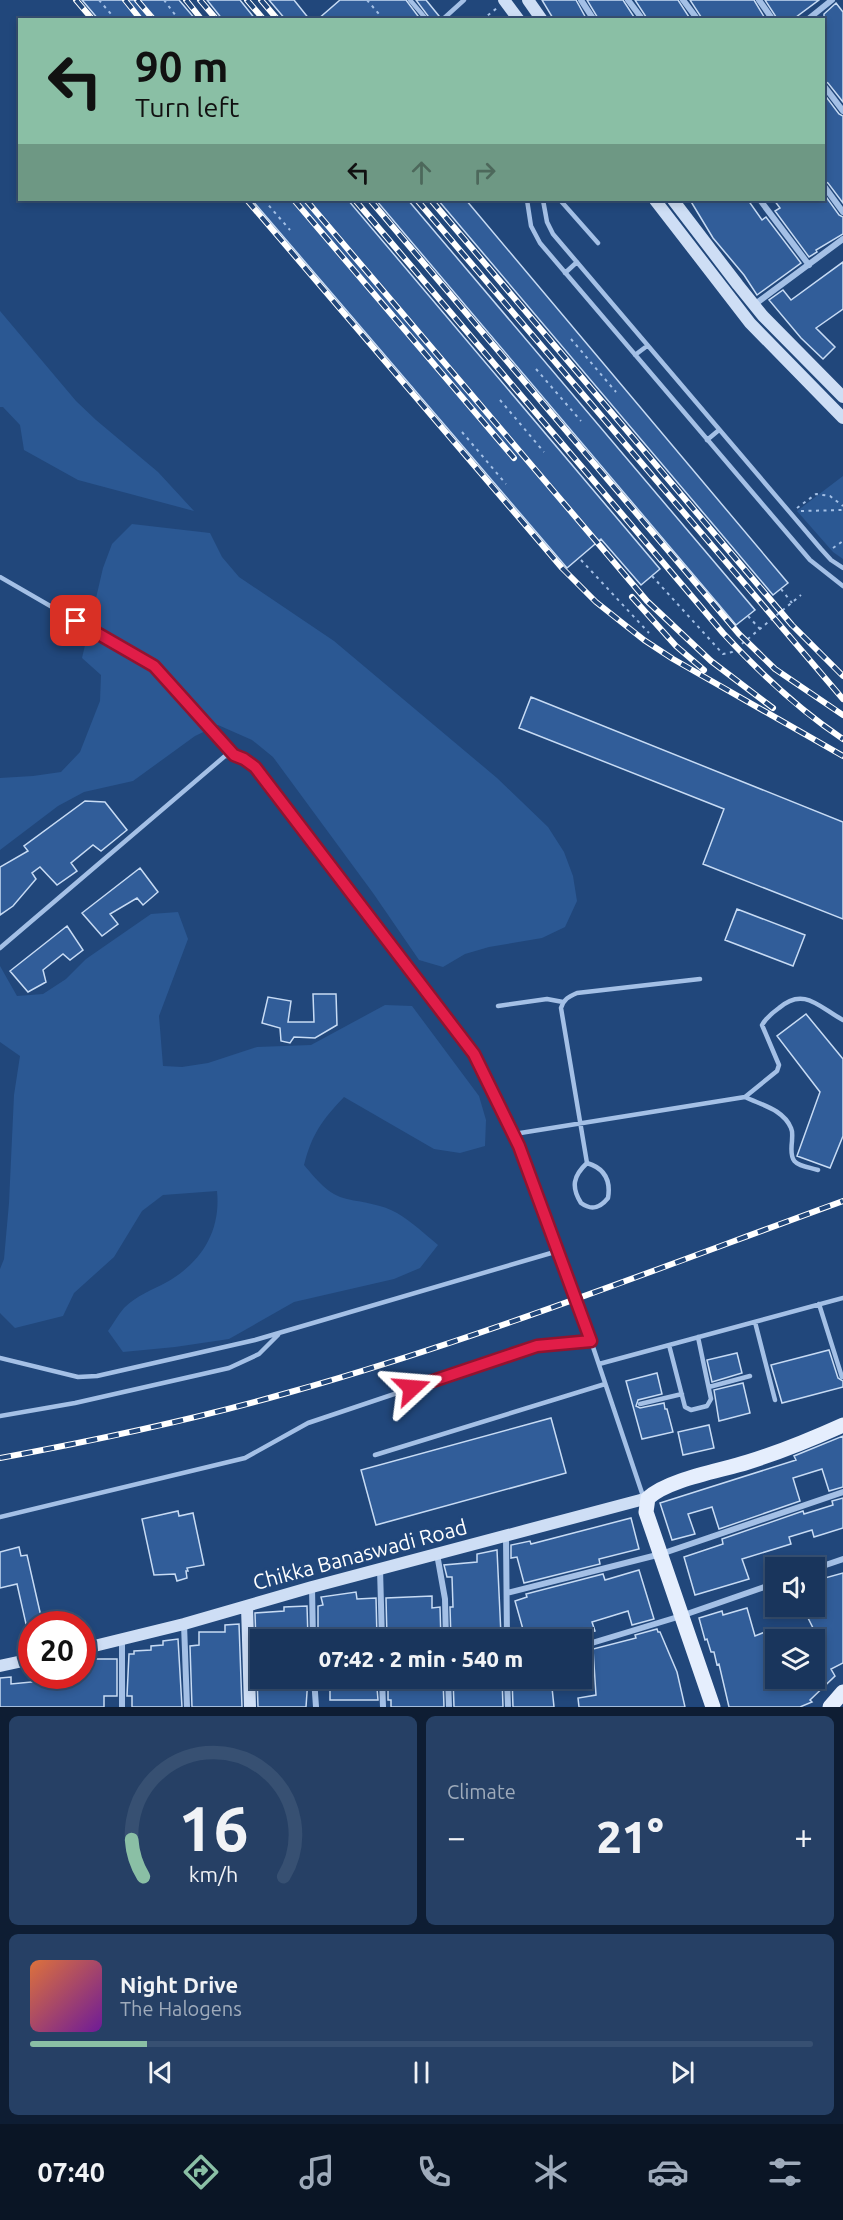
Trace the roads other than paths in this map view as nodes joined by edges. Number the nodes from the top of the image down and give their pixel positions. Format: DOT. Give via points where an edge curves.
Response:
graph roads {
  1 [pos="410,0"];
  2 [pos="464,0"];
  3 [pos="528,0"];
  4 [pos="581,0"];
  5 [pos="628,0"];
  6 [pos="683,0"];
  7 [pos="759,0"];
  8 [pos="830,0"];
  9 [pos="502,3"];
  10 [pos="425,18"];
  11 [pos="444,18"];
  12 [pos="517,18"];
  13 [pos="541,18"];
  14 [pos="593,18"];
  15 [pos="642,18"];
  16 [pos="696,18"];
  17 [pos="772,18"];
  18 [pos="809,18"];
  19 [pos="825,87"];
  20 [pos="843,111"];
  21 [pos="825,187"];
  22 [pos="527,201"];
  23 [pos="543,201"];
  24 [pos="561,201"];
  25 [pos="656,201"];
  26 [pos="675,201"];
  27 [pos="761,201"];
  28 [pos="843,212"];
  29 [pos="843,239"];
  30 [pos="598,243"];
  31 [pos="577,262"];
  32 [pos="808,265"];
  33 [pos="565,273"];
  34 [pos="754,305"];
  35 [pos="647,346"];
  36 [pos="635,355"];
  37 [pos="843,397"];
  38 [pos="843,418"];
  39 [pos="719,430"];
  40 [pos="707,440"];
  41 [pos="843,568"];
  42 [pos="0,576"];
  43 [pos="843,586"];
  44 [pos="234,755"];
  45 [pos="0,948"];
  46 [pos="700,979"];
  47 [pos="563,1002"];
  48 [pos="498,1006"];
  49 [pos="843,1020"];
  50 [pos="745,1097"];
  51 [pos="579,1122"];
  52 [pos="514,1134"];
  53 [pos="587,1163"];
  54 [pos="818,1170"];
  55 [pos="558,1251"];
  56 [pos="843,1298"];
  57 [pos="819,1304"];
  58 [pos="754,1322"];
  59 [pos="280,1333"];
  60 [pos="698,1337"];
  61 [pos="591,1341"];
  62 [pos="669,1345"];
  63 [pos="0,1358"];
  64 [pos="599,1364"];
  65 [pos="750,1376"];
  66 [pos="842,1377"];
  67 [pos="605,1384"];
  68 [pos="709,1387"];
  69 [pos="682,1394"];
  70 [pos="775,1400"];
  71 [pos="640,1404"];
  72 [pos="0,1416"];
  73 [pos="843,1425"];
  74 [pos="375,1455"];
  75 [pos="843,1492"];
  76 [pos="646,1498"];
  77 [pos="0,1516"];
  78 [pos="506,1535"];
  79 [pos="437,1553"];
  80 [pos="661,1554"];
  81 [pos="843,1559"];
  82 [pos="825,1565"];
  83 [pos="380,1569"];
  84 [pos="765,1586"];
  85 [pos="312,1587"];
  86 [pos="507,1593"];
  87 [pos="247,1606"];
  88 [pos="681,1616"];
  89 [pos="184,1624"];
  90 [pos="313,1629"];
  91 [pos="382,1629"];
  92 [pos="446,1629"];
  93 [pos="507,1629"];
  94 [pos="122,1641"];
  95 [pos="592,1643"];
  96 [pos="96,1646"];
  97 [pos="18,1662"];
  98 [pos="0,1666"];
  99 [pos="315,1689"];
  100 [pos="382,1689"];
  101 [pos="448,1689"];
  102 [pos="507,1689"];
  103 [pos="843,1692"];
  104 [pos="122,1707"];
  105 [pos="187,1707"];
  106 [pos="250,1707"];
  107 [pos="316,1707"];
  108 [pos="383,1707"];
  109 [pos="449,1707"];
  110 [pos="508,1707"];
  111 [pos="712,1707"];
  112 [pos="830,1707"];
  1 -- 10 [label="lane"];
  2 -- 11 [label="lane"];
  3 -- 13 [label="street"];
  4 -- 14 [label="street"];
  5 -- 15 [label="street"];
  6 -- 16 [label="street"];
  7 -- 17 [label="street"];
  8 -- 18 [label="street"];
  9 -- 12 [label="street"];
  19 -- 20 [label="street"];
  21 -- 28 [label="street"];
  22 -- 33 [label="lane" via="535,236"];
  23 -- 31 [label="lane" via="553,234"];
  24 -- 30 [label="lane"];
  25 -- 38 [label="street" via="750,323"];
  26 -- 34 [label="street"];
  27 -- 32 [label="street"];
  29 -- 32 [label="street"];
  31 -- 33 [label="lane"];
  31 -- 35 [label="lane"];
  32 -- 34 [label="street"];
  33 -- 36 [label="lane"];
  34 -- 37 [label="street"];
  35 -- 36 [label="lane"];
  35 -- 39 [label="lane"];
  36 -- 40 [label="lane"];
  39 -- 40 [label="lane"];
  39 -- 41 [label="lane" via="828,557"];
  40 -- 43 [label="lane" via="810,561"];
  42 -- 44 [label="lane" via="154,666"];
  44 -- 45 [label="lane" via="218,761"];
  44 -- 52 [label="lane" via="255,767 474,1054"];
  46 -- 47 [label="lane" via="577,993"];
  47 -- 48 [label="lane" via="547,999"];
  47 -- 51 [label="lane"];
  49 -- 50 [label="lane" via="797,997 783,1004 762,1026 779,1065 777,1071"];
  50 -- 51 [label="lane"];
  50 -- 54 [label="lane" via="771,1108 787,1121 792,1130 793,1160"];
  51 -- 52 [label="lane"];
  51 -- 53 [label="lane"];
  52 -- 55 [label="lane"];
  53 -- 53 [label="lane" via="577,1173 574,1190 580,1203 593,1208 608,1198 608,1182 599,1168"];
  55 -- 59 [label="lane"];
  55 -- 61 [label="lane"];
  56 -- 57 [label="lane"];
  57 -- 58 [label="lane"];
  57 -- 66 [label="lane"];
  58 -- 60 [label="lane"];
  58 -- 70 [label="lane"];
  59 -- 63 [label="lane" via="97,1376 78,1377"];
  59 -- 72 [label="lane" via="259,1354 230,1368"];
  60 -- 62 [label="lane"];
  60 -- 68 [label="lane"];
  61 -- 64 [label="lane"];
  61 -- 77 [label="lane" via="526,1349 308,1424 245,1458"];
  62 -- 64 [label="lane"];
  62 -- 69 [label="lane"];
  64 -- 67 [label="lane"];
  65 -- 68 [label="lane"];
  67 -- 74 [label="lane"];
  67 -- 76 [label="lane"];
  68 -- 69 [label="lane" via="711,1399 707,1406 688,1410"];
  69 -- 71 [label="lane"];
  73 -- 76 [label="main road" via="758,1458 671,1484"];
  75 -- 80 [label="street"];
  76 -- 78 [label="street, Chikka Banaswadi Road"];
  76 -- 80 [label="main road" via="646,1512"];
  78 -- 79 [label="street, Chikka Banaswadi Road"];
  78 -- 86 [label="street"];
  79 -- 83 [label="street, Chikka Banaswadi Road"];
  79 -- 92 [label="street"];
  80 -- 86 [label="street"];
  80 -- 88 [label="main road"];
  81 -- 82 [label="street"];
  83 -- 85 [label="street, Chikka Banaswadi Road"];
  83 -- 91 [label="street"];
  84 -- 88 [label="street"];
  85 -- 87 [label="street, Chikka Banaswadi Road"];
  85 -- 90 [label="street"];
  86 -- 93 [label="street"];
  87 -- 89 [label="street, Chikka Banaswadi Road"];
  87 -- 106 [label="street"];
  88 -- 95 [label="street"];
  88 -- 111 [label="main road"];
  89 -- 94 [label="street, Chikka Banaswadi Road"];
  89 -- 105 [label="street"];
  94 -- 96 [label="street, Chikka Banaswadi Road"];
  94 -- 104 [label="street"];
  97 -- 98 [label="street"];
  99 -- 107 [label="street"];
  100 -- 108 [label="street"];
  101 -- 109 [label="street"];
  102 -- 110 [label="street"];
  103 -- 112 [label="main road"];
}
